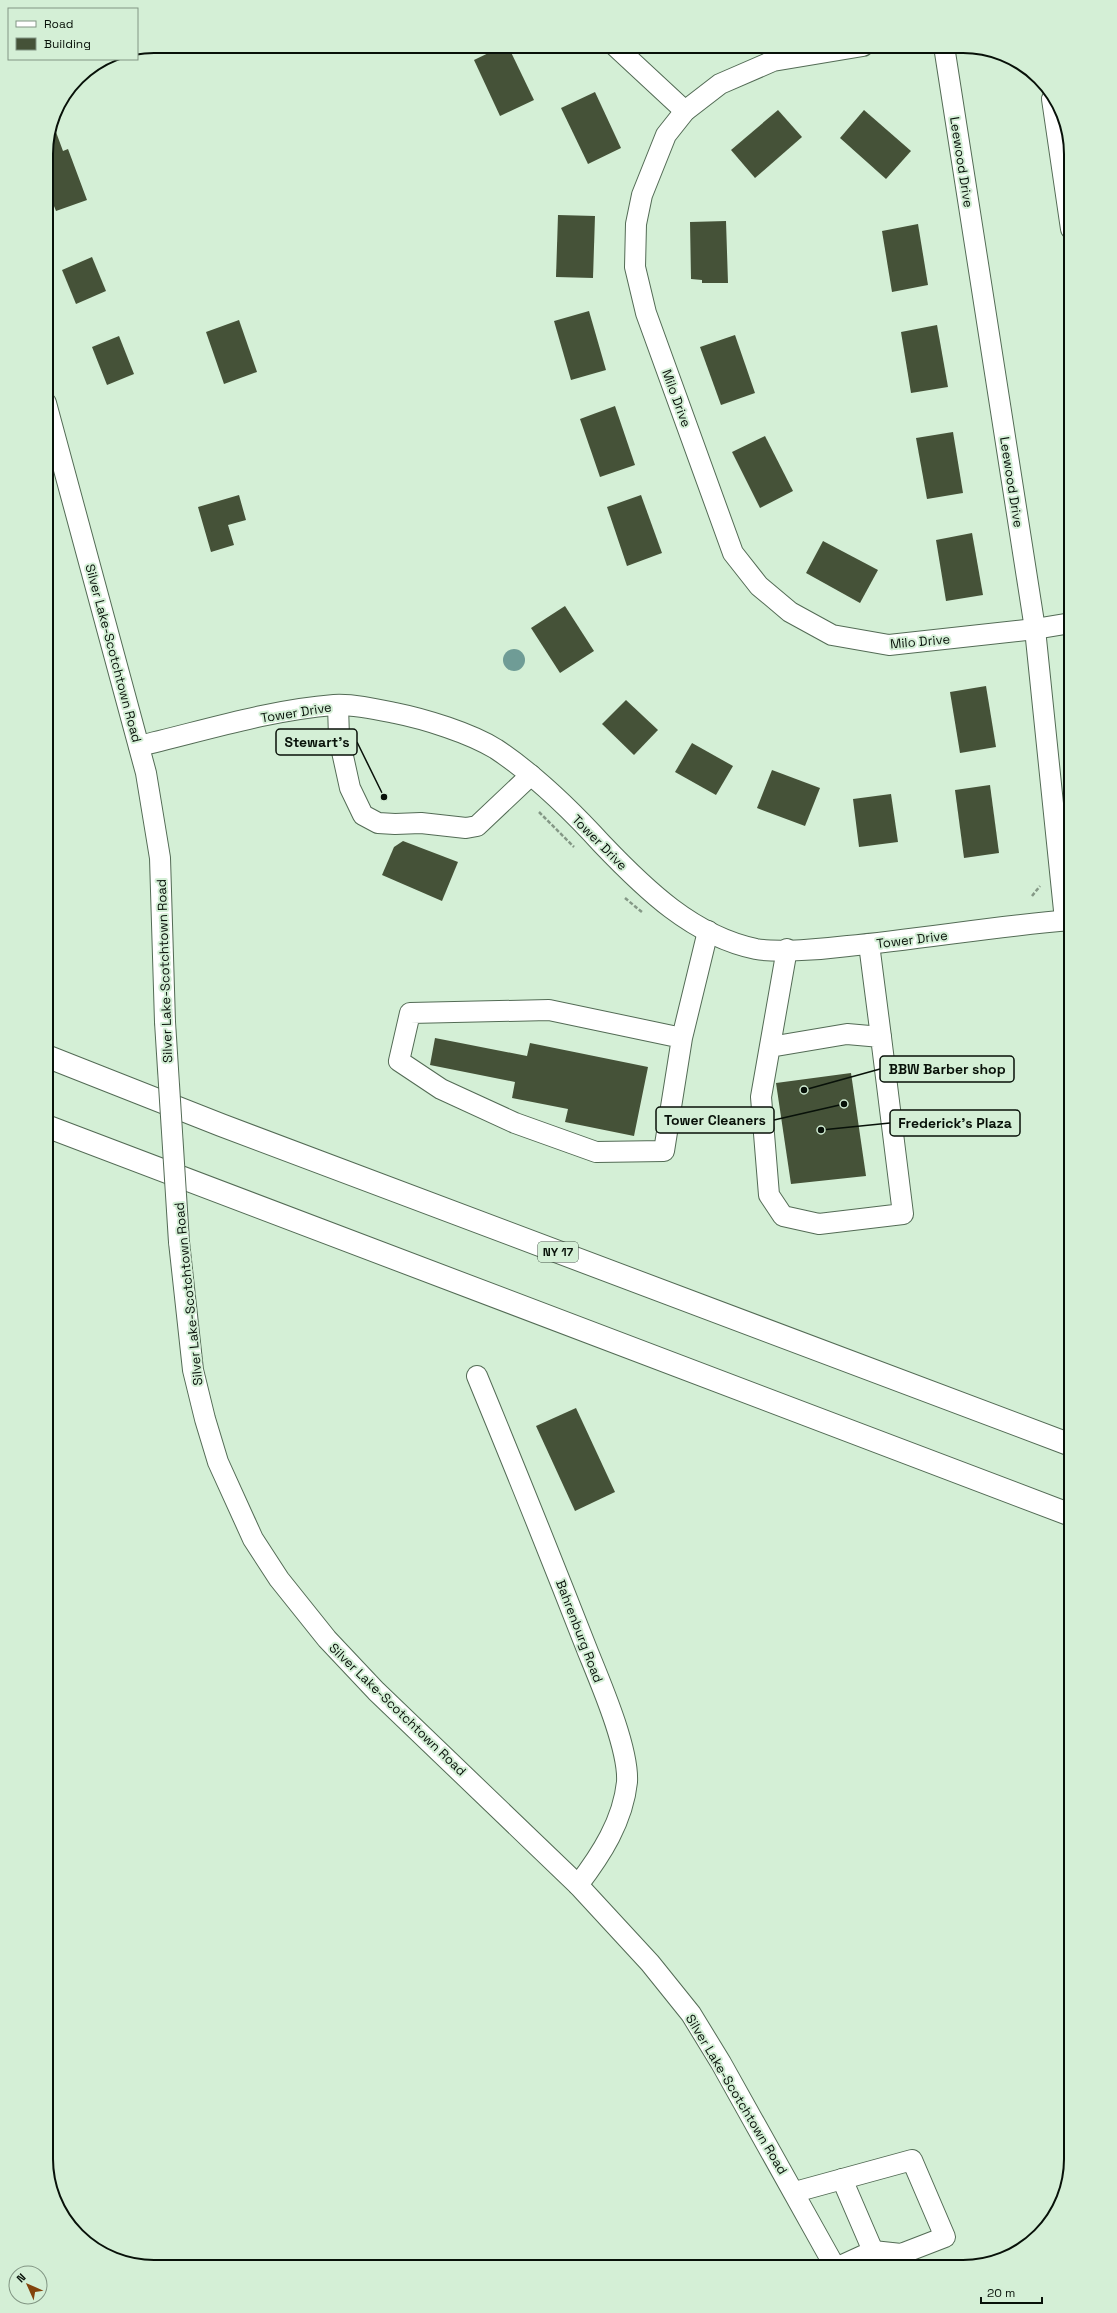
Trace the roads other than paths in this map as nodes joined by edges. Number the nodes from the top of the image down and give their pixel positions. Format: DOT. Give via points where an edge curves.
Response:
graph roads {
  1 [pos="623,53"];
  2 [pos="821,53"];
  3 [pos="945,53"];
  4 [pos="685,111"];
  5 [pos="1054,111"];
  6 [pos="1064,181"];
  7 [pos="53,450"];
  8 [pos="55,463"];
  9 [pos="1064,624"];
  10 [pos="1035,629"];
  11 [pos="338,705"];
  12 [pos="139,746"];
  13 [pos="531,775"];
  14 [pos="1064,885"];
  15 [pos="1064,920"];
  16 [pos="708,931"];
  17 [pos="869,944"];
  18 [pos="787,949"];
  19 [pos="881,1037"];
  20 [pos="682,1038"];
  21 [pos="770,1047"];
  22 [pos="53,1059"];
  23 [pos="53,1129"];
  24 [pos="477,1376"];
  25 [pos="1064,1442"];
  26 [pos="1064,1512"];
  27 [pos="578,1885"];
  28 [pos="842,2179"];
  29 [pos="795,2192"];
  30 [pos="873,2251"];
  31 [pos="833,2260"];
  32 [pos="853,2260"];
  1 -- 4 [label="street"];
  2 -- 4 [label="street, Milo Drive" via="773,61 720,84"];
  3 -- 10 [label="street, Leewood Drive"];
  4 -- 10 [label="street, Milo Drive" via="666,135 642,194 636,224 635,267 646,313 733,553 759,586 790,612 832,635 889,645"];
  5 -- 6 [label="street"];
  7 -- 8 [label="street, Silver Lake-Scotchtown Road"];
  8 -- 12 [label="street, Silver Lake-Scotchtown Road"];
  9 -- 10 [label="street, Milo Drive"];
  10 -- 14 [label="street, Leewood Drive"];
  11 -- 12 [label="street, Tower Drive" via="295,710"];
  11 -- 13 [label="street, Tower Drive" via="371,708 426,719 493,748"];
  11 -- 13 [label="street" via="339,738 350,788 363,815 378,823 421,823 466,828 477,826"];
  12 -- 27 [label="street, Silver Lake-Scotchtown Road, bridge" via="160,858 165,1022 179,1242 194,1370 204,1420 218,1462 253,1539 279,1579 327,1639 376,1691"];
  13 -- 16 [label="street, Tower Drive" via="668,907"];
  15 -- 17 [label="street, Tower Drive"];
  16 -- 18 [label="street, Tower Drive" via="718,937 758,949"];
  16 -- 20 [label="street"];
  17 -- 18 [label="street, Tower Drive" via="821,949"];
  17 -- 19 [label="street"];
  18 -- 21 [label="street"];
  19 -- 21 [label="street" via="847,1034"];
  19 -- 21 [label="street" via="903,1214 819,1224 784,1216 769,1194 761,1097"];
  20 -- 20 [label="street" via="549,1010 410,1013 399,1061 441,1089 515,1123 596,1152 664,1152"];
  22 -- 25 [label="highway, NY 17" via="221,1125"];
  23 -- 26 [label="highway"];
  24 -- 27 [label="street, Bahrenburg Road" via="545,1540 609,1706 624,1758 627,1781 622,1804 602,1853"];
  27 -- 29 [label="street, Silver Lake-Scotchtown Road" via="650,1963 691,2014"];
  28 -- 29 [label="street"];
  28 -- 30 [label="street"];
  28 -- 30 [label="street" via="912,2160 945,2237 901,2254"];
  29 -- 31 [label="street, Silver Lake-Scotchtown Road"];
  30 -- 32 [label="street"];
}
